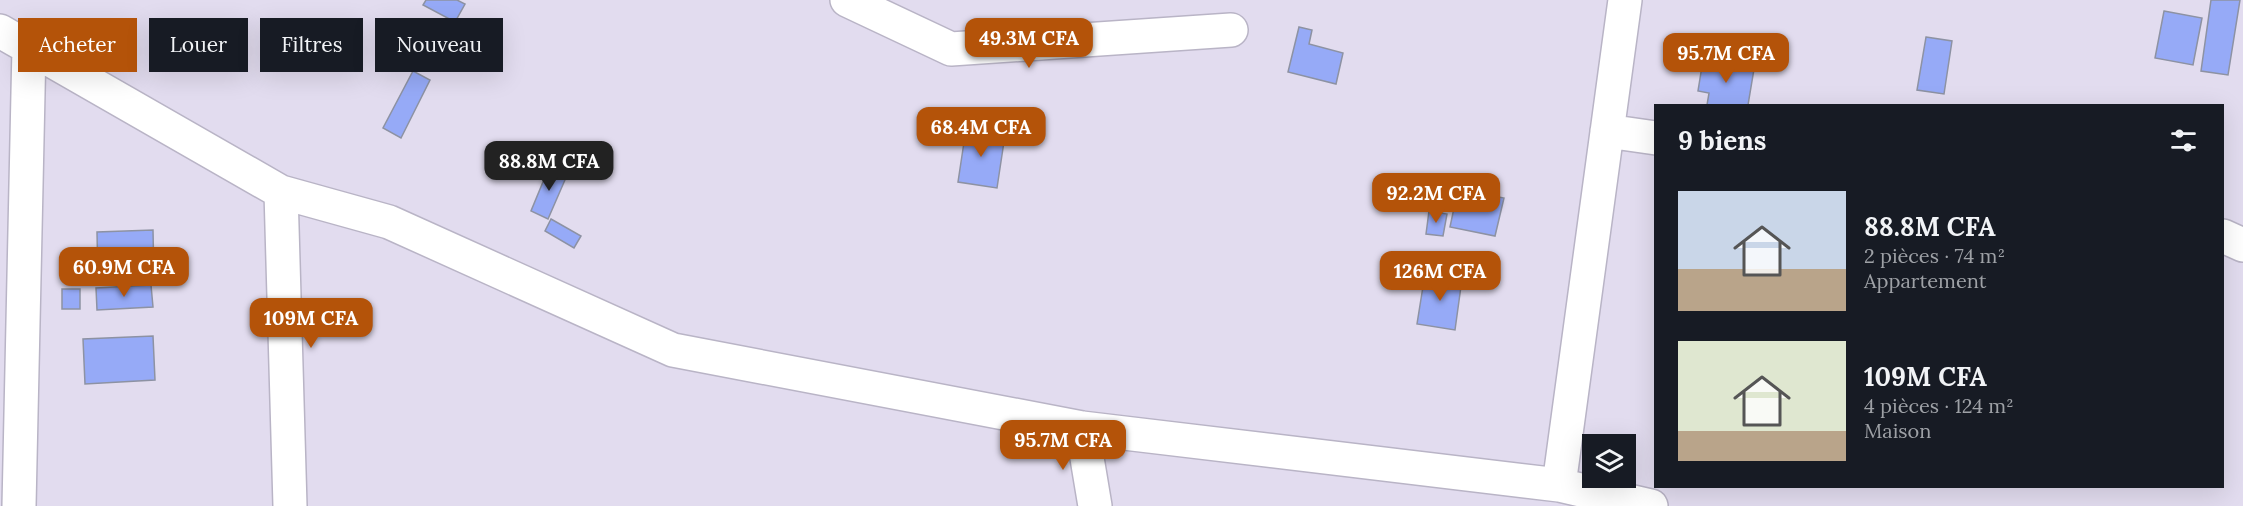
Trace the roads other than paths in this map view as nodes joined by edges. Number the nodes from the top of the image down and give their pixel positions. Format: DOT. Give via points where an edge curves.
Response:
graph roads {
  1 [pos="847,0"];
  2 [pos="1625,0"];
  3 [pos="1231,30"];
  4 [pos="0,31"];
  5 [pos="18,40"];
  6 [pos="28,72"];
  7 [pos="74,72"];
  8 [pos="1607,131"];
  9 [pos="1654,138"];
  10 [pos="281,192"];
  11 [pos="2224,236"];
  12 [pos="2243,245"];
  13 [pos="1082,428"];
  14 [pos="1559,485"];
  15 [pos="19,506"];
  16 [pos="290,506"];
  17 [pos="1095,506"];
  18 [pos="1651,506"];
  1 -- 3 [label="street" via="951,49"];
  2 -- 8 [label="street"];
  4 -- 5 [label="street"];
  6 -- 15 [label="street"];
  7 -- 10 [label="street"];
  8 -- 9 [label="street"];
  8 -- 14 [label="street"];
  10 -- 13 [label="street" via="390,222 673,350"];
  10 -- 16 [label="street"];
  11 -- 12 [label="street"];
  13 -- 14 [label="street"];
  13 -- 17 [label="street"];
  14 -- 18 [label="street"];
}
